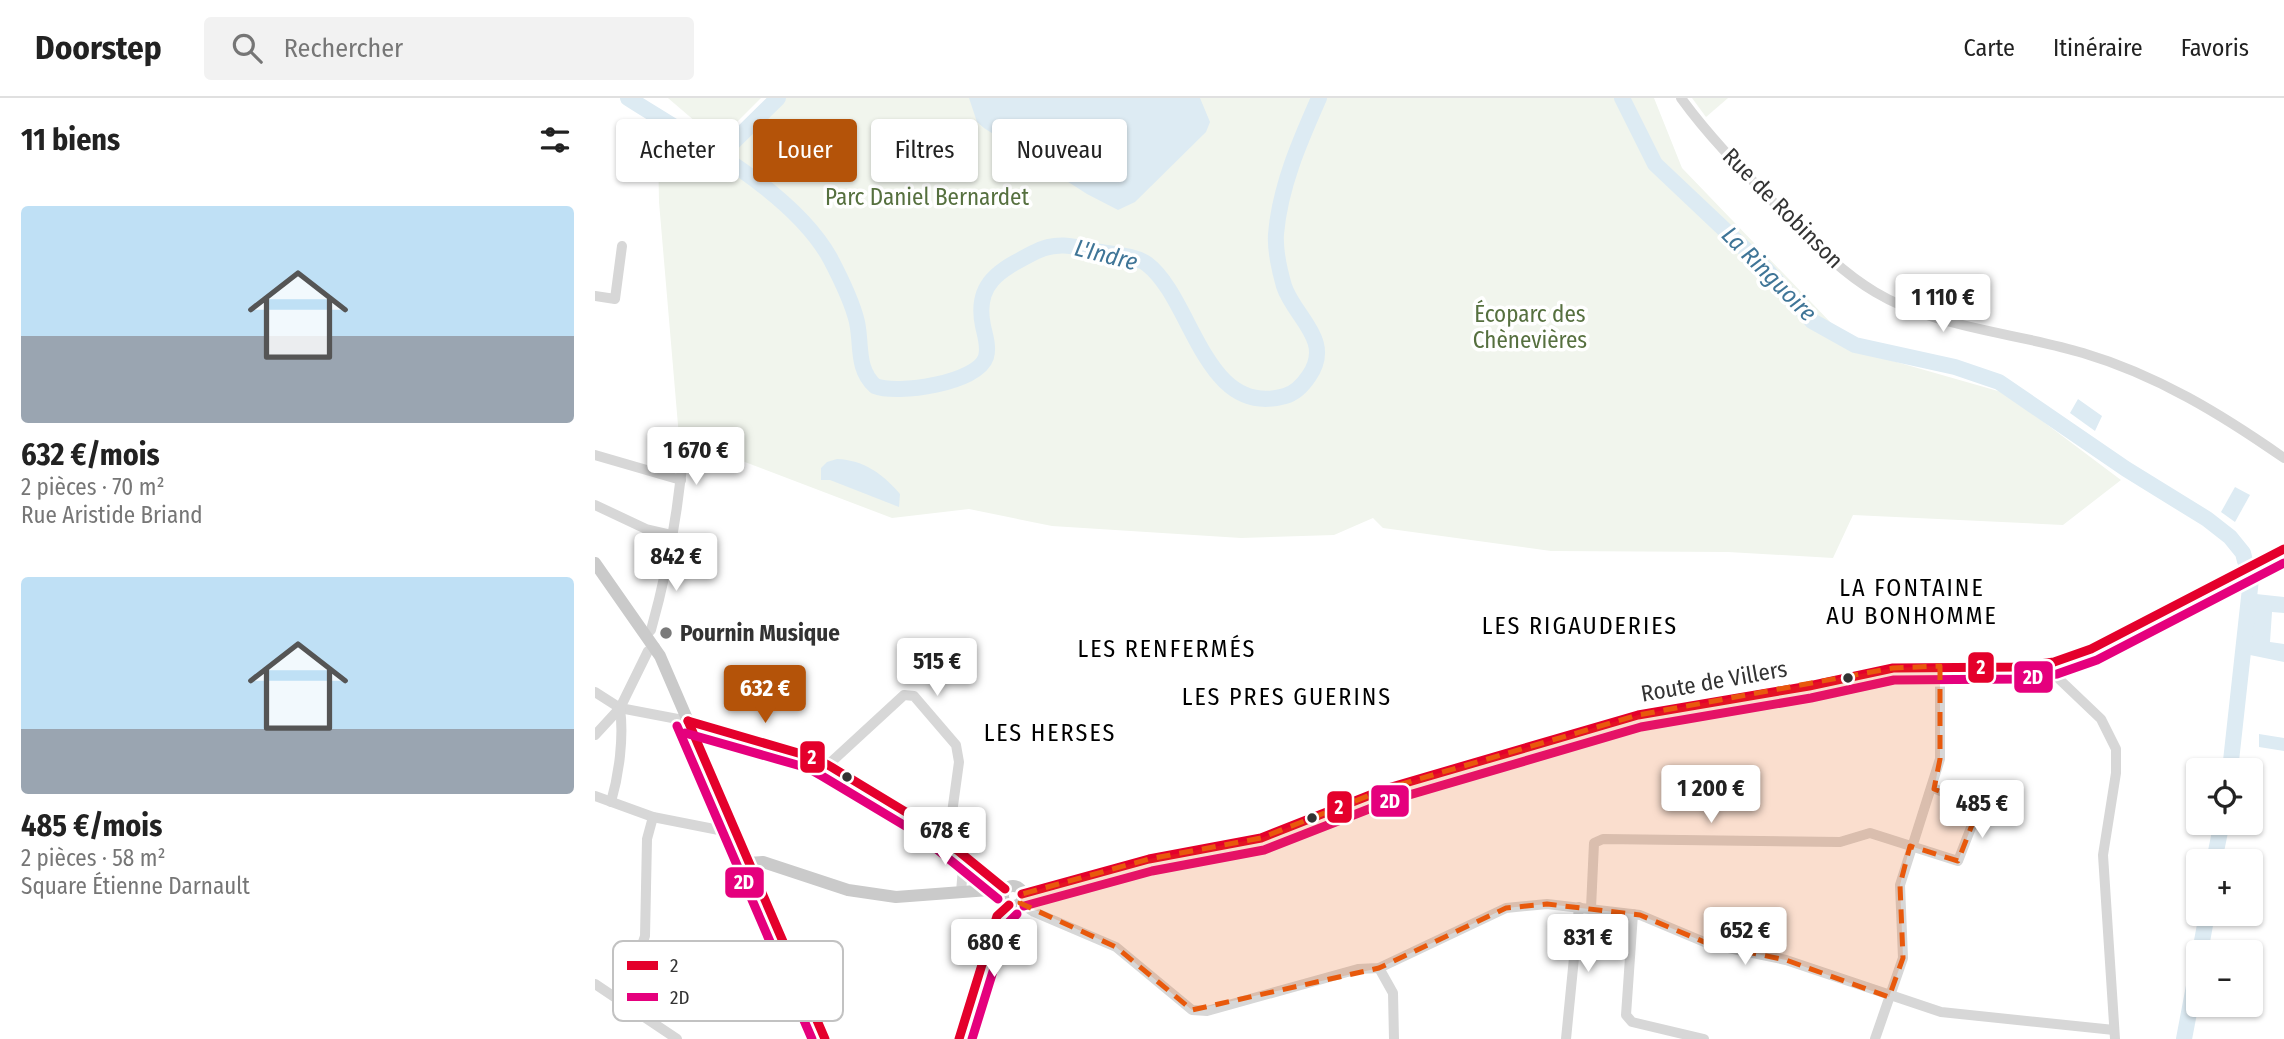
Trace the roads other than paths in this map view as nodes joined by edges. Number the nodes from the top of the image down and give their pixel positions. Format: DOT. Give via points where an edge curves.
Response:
graph roads {
  1 [pos="1681,98"];
  2 [pos="622,246"];
  3 [pos="595,296"];
  4 [pos="685,434"];
  5 [pos="595,455"];
  6 [pos="2284,458"];
  7 [pos="681,480"];
  8 [pos="595,505"];
  9 [pos="671,535"];
  10 [pos="2284,549"];
  11 [pos="597,568"];
  12 [pos="647,634"];
  13 [pos="655,647"];
  14 [pos="2054,662"];
  15 [pos="1940,666"];
  16 [pos="595,692"];
  17 [pos="620,708"];
  18 [pos="688,721"];
  19 [pos="595,734"];
  20 [pos="828,765"];
  21 [pos="1933,788"];
  22 [pos="595,796"];
  23 [pos="611,802"];
  24 [pos="653,817"];
  25 [pos="735,829"];
  26 [pos="948,842"];
  27 [pos="1911,846"];
  28 [pos="749,863"];
  29 [pos="961,892"];
  30 [pos="1012,898"];
  31 [pos="1579,907"];
  32 [pos="1591,908"];
  33 [pos="1633,914"];
  34 [pos="643,941"];
  35 [pos="783,941"];
  36 [pos="1379,968"];
  37 [pos="595,984"];
  38 [pos="613,997"];
  39 [pos="1889,997"];
  40 [pos="650,1021"];
  41 [pos="817,1021"];
  42 [pos="2115,1034"];
  43 [pos="677,1039"];
  44 [pos="825,1039"];
  45 [pos="959,1039"];
  46 [pos="1394,1039"];
  47 [pos="1566,1039"];
  48 [pos="1704,1039"];
  49 [pos="1875,1039"];
  1 -- 6 [label="street, Rue de Robinson" via="1737,165 1816,245 1875,292 1930,315 2084,353 2131,370 2204,405"];
  2 -- 3 [label="street" via="615,299"];
  4 -- 7 [label="street"];
  5 -- 7 [label="street"];
  7 -- 9 [label="street"];
  8 -- 9 [label="street"];
  9 -- 12 [label="street"];
  10 -- 14 [label="main road, Route de Villers" via="2091,649"];
  11 -- 12 [label="main road"];
  12 -- 13 [label="main road"];
  13 -- 17 [label="street" via="648,651"];
  13 -- 18 [label="main road"];
  14 -- 15 [label="main road, Route de Villers" via="2019,667"];
  14 -- 42 [label="street" via="2058,678 2101,719 2116,749 2103,855"];
  15 -- 21 [label="street" via="1940,759"];
  15 -- 30 [label="main road, Route de Villers" via="1870,672 1638,715 1388,788 1261,838 1149,859"];
  16 -- 17 [label="street"];
  17 -- 18 [label="street"];
  17 -- 19 [label="street"];
  17 -- 23 [label="street"];
  18 -- 20 [label="main road"];
  18 -- 25 [label="main road"];
  20 -- 26 [label="main road"];
  20 -- 26 [label="street" via="904,695 914,696 956,746 960,762"];
  21 -- 27 [label="street"];
  21 -- 27 [label="street" via="1979,807 1958,861"];
  22 -- 23 [label="street"];
  23 -- 24 [label="street"];
  24 -- 25 [label="street" via="724,831"];
  24 -- 34 [label="street" via="647,839"];
  25 -- 28 [label="main road"];
  26 -- 29 [label="street" via="963,868"];
  26 -- 30 [label="main road"];
  27 -- 32 [label="street" via="1870,833 1840,842 1604,839 1594,843 1591,855"];
  27 -- 39 [label="street" via="1900,885 1903,958"];
  28 -- 29 [label="main road" via="763,862 848,890 896,897"];
  28 -- 35 [label="main road"];
  29 -- 30 [label="main road" via="989,890"];
  30 -- 36 [label="street" via="1116,947 1192,1010 1207,1010 1358,969"];
  30 -- 45 [label="street" via="997,916"];
  31 -- 32 [label="street"];
  31 -- 36 [label="street" via="1506,908"];
  31 -- 47 [label="street"];
  32 -- 33 [label="street"];
  33 -- 39 [label="street" via="1709,944 1786,960"];
  33 -- 48 [label="street" via="1626,1015 1632,1023"];
  36 -- 46 [label="street" via="1393,993"];
  37 -- 38 [label="street"];
  39 -- 42 [label="street" via="1941,1013"];
  39 -- 49 [label="street"];
  40 -- 43 [label="street"];
  41 -- 44 [label="main road"];
}
